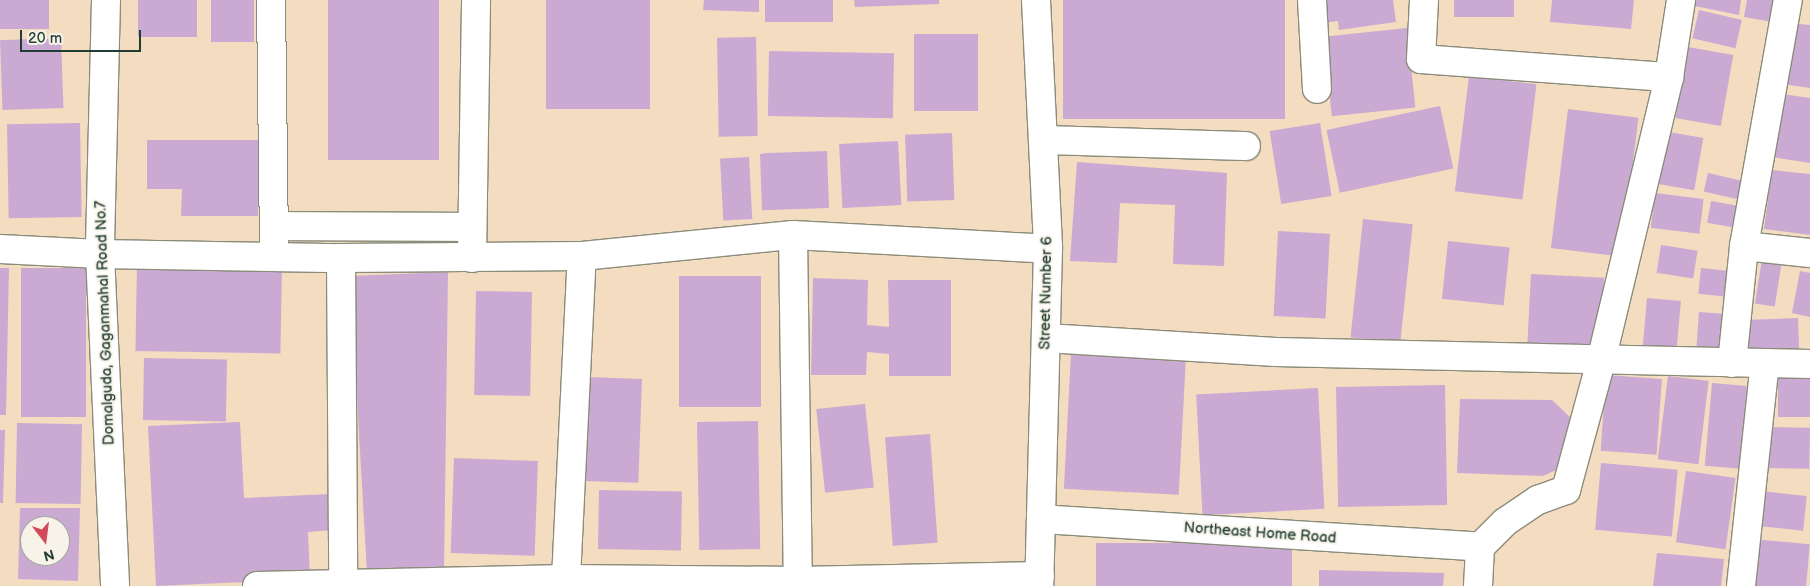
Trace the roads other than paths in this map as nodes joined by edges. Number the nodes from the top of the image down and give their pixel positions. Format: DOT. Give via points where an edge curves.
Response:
graph roads {
  1 [pos="106,0"];
  2 [pos="271,0"];
  3 [pos="476,0"];
  4 [pos="1036,0"];
  5 [pos="1312,0"];
  6 [pos="1424,0"];
  7 [pos="1681,0"];
  8 [pos="1788,0"];
  9 [pos="1669,78"];
  10 [pos="1317,89"];
  11 [pos="1043,140"];
  12 [pos="1246,146"];
  13 [pos="274,226"];
  14 [pos="472,227"];
  15 [pos="793,235"];
  16 [pos="1744,246"];
  17 [pos="0,248"];
  18 [pos="1048,249"];
  19 [pos="1810,253"];
  20 [pos="100,254"];
  21 [pos="274,255"];
  22 [pos="582,256"];
  23 [pos="341,258"];
  24 [pos="472,258"];
  25 [pos="1046,338"];
  26 [pos="1602,361"];
  27 [pos="1732,363"];
  28 [pos="1765,363"];
  29 [pos="1810,363"];
  30 [pos="1041,519"];
  31 [pos="1480,547"];
  32 [pos="566,579"];
  33 [pos="798,581"];
  34 [pos="1040,581"];
  35 [pos="343,582"];
  36 [pos="115,586"];
  37 [pos="256,586"];
  38 [pos="1478,586"];
  39 [pos="1741,586"];
  1 -- 20 [label="street, Domalguda, Gaganmahal Road No.7"];
  2 -- 13 [label="street"];
  3 -- 14 [label="street"];
  4 -- 11 [label="street, Street Number 6"];
  5 -- 10 [label="street"];
  6 -- 9 [label="street" via="1421,60"];
  7 -- 9 [label="street"];
  8 -- 16 [label="street"];
  9 -- 26 [label="street"];
  11 -- 12 [label="street"];
  11 -- 18 [label="street, Street Number 6"];
  13 -- 14 [label="street"];
  13 -- 21 [label="street"];
  14 -- 24 [label="street"];
  15 -- 18 [label="street"];
  15 -- 22 [label="street"];
  15 -- 33 [label="street"];
  16 -- 19 [label="street"];
  16 -- 27 [label="street"];
  17 -- 20 [label="street"];
  18 -- 25 [label="street, Street Number 6"];
  20 -- 21 [label="street"];
  20 -- 36 [label="street, Domalguda, Gaganmahal Road No.7"];
  21 -- 23 [label="street"];
  22 -- 24 [label="street"];
  22 -- 32 [label="street"];
  23 -- 24 [label="street"];
  23 -- 35 [label="street"];
  25 -- 26 [label="street" via="1276,352"];
  25 -- 30 [label="street, Street Number 6"];
  26 -- 27 [label="street"];
  26 -- 31 [label="street" via="1566,490 1538,500 1505,522"];
  27 -- 28 [label="street"];
  28 -- 29 [label="street"];
  28 -- 39 [label="street"];
  30 -- 31 [label="street, Northeast Home Road"];
  30 -- 34 [label="street, Street Number 6"];
  31 -- 38 [label="street"];
  32 -- 33 [label="street"];
  32 -- 35 [label="street"];
  33 -- 34 [label="street"];
  35 -- 37 [label="street"];
}
